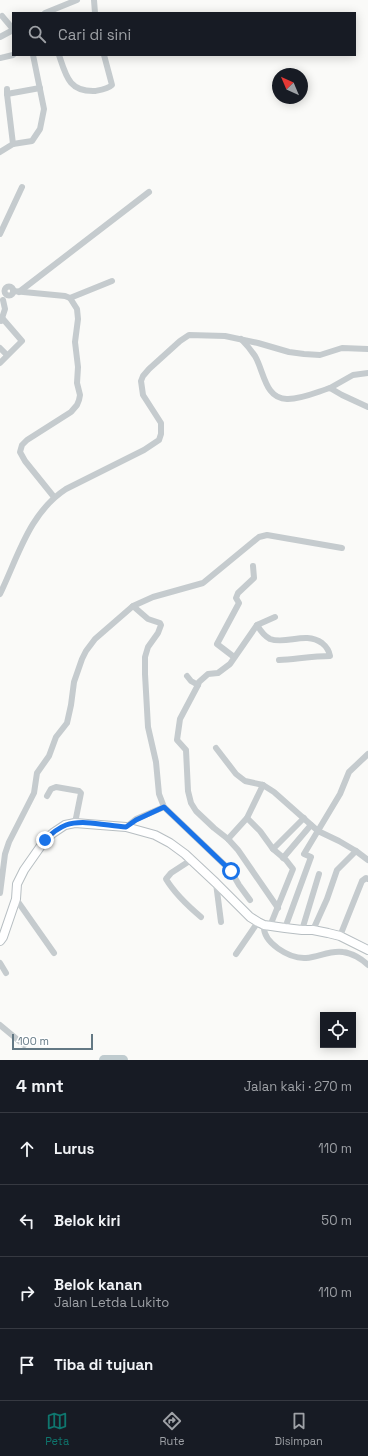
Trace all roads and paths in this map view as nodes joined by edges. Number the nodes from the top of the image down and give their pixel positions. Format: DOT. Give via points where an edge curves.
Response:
graph roads {
  1 [pos="77,0"];
  2 [pos="94,0"];
  3 [pos="47,12"];
  4 [pos="95,12"];
  5 [pos="2,16"];
  6 [pos="12,28"];
  7 [pos="12,30"];
  8 [pos="0,37"];
  9 [pos="12,55"];
  10 [pos="33,56"];
  11 [pos="59,56"];
  12 [pos="104,56"];
  13 [pos="0,58"];
  14 [pos="40,88"];
  15 [pos="13,144"];
  16 [pos="0,152"];
  17 [pos="22,187"];
  18 [pos="149,192"];
  19 [pos="0,232"];
  20 [pos="112,281"];
  21 [pos="0,284"];
  22 [pos="16,291"];
  23 [pos="4,297"];
  24 [pos="70,298"];
  25 [pos="1,321"];
  26 [pos="241,339"];
  27 [pos="0,348"];
  28 [pos="368,349"];
  29 [pos="7,355"];
  30 [pos="0,363"];
  31 [pos="368,373"];
  32 [pos="330,388"];
  33 [pos="368,407"];
  34 [pos="54,497"];
  35 [pos="342,548"];
  36 [pos="253,566"];
  37 [pos="0,594"];
  38 [pos="133,606"];
  39 [pos="275,618"];
  40 [pos="257,625"];
  41 [pos="234,657"];
  42 [pos="279,660"];
  43 [pos="187,676"];
  44 [pos="198,685"];
  45 [pos="216,748"];
  46 [pos="368,754"];
  47 [pos="263,785"];
  48 [pos="47,796"];
  49 [pos="164,807"];
  50 [pos="247,818"];
  51 [pos="304,818"];
  52 [pos="75,823"];
  53 [pos="311,825"];
  54 [pos="126,827"];
  55 [pos="318,831"];
  56 [pos="228,840"];
  57 [pos="273,848"];
  58 [pos="356,851"];
  59 [pos="283,858"];
  60 [pos="191,860"];
  61 [pos="368,860"];
  62 [pos="319,874"];
  63 [pos="368,879"];
  64 [pos="216,883"];
  65 [pos="0,893"];
  66 [pos="16,899"];
  67 [pos="250,900"];
  68 [pos="278,908"];
  69 [pos="201,917"];
  70 [pos="221,922"];
  71 [pos="264,924"];
  72 [pos="284,928"];
  73 [pos="302,930"];
  74 [pos="313,930"];
  75 [pos="340,936"];
  76 [pos="0,941"];
  77 [pos="368,950"];
  78 [pos="54,953"];
  79 [pos="236,954"];
  80 [pos="0,963"];
  81 [pos="368,965"];
  82 [pos="6,973"];
  83 [pos="0,1025"];
  84 [pos="24,1045"];
  1 -- 3 [label="street"];
  2 -- 4 [label="street"];
  5 -- 6 [label="street"];
  7 -- 8 [label="street"];
  9 -- 13 [label="street"];
  10 -- 14 [label="street"];
  11 -- 12 [label="street" via="71,84 78,89 89,91 112,85"];
  14 -- 15 [label="street" via="44,108 40,129 32,141"];
  14 -- 15 [label="street" via="7,92"];
  15 -- 16 [label="street"];
  17 -- 19 [label="street"];
  18 -- 22 [label="street"];
  20 -- 24 [label="street"];
  21 -- 23 [label="street"];
  22 -- 23 [label="street"];
  22 -- 24 [label="street"];
  23 -- 25 [label="street"];
  24 -- 34 [label="street" via="77,309 78,319 75,342 79,400 71,412 27,440 20,452 24,461"];
  25 -- 29 [label="street" via="22,341"];
  26 -- 28 [label="street" via="304,354 320,355 342,348"];
  26 -- 32 [label="street" via="255,356 268,387 278,397 302,397"];
  26 -- 34 [label="street" via="189,335 180,341 149,369 141,381 143,395 161,423 159,440"];
  27 -- 29 [label="street"];
  29 -- 30 [label="street"];
  31 -- 32 [label="street" via="353,376"];
  32 -- 33 [label="street"];
  34 -- 37 [label="street" via="29,530"];
  35 -- 38 [label="street" via="267,535 259,537 203,583 153,597"];
  36 -- 41 [label="street" via="254,578 238,592 236,598 239,603 217,644"];
  38 -- 49 [label="street" via="148,619 161,625 148,647 145,674 148,727 156,762 159,794"];
  38 -- 65 [label="street" via="95,639 76,671 67,723 56,737 49,756 37,773 34,793 9,842"];
  39 -- 40 [label="street"];
  40 -- 41 [label="street"];
  40 -- 42 [label="street" via="268,638 314,639 325,646 330,656"];
  41 -- 44 [label="street" via="223,670 208,674"];
  43 -- 44 [label="street"];
  44 -- 56 [label="street" via="180,719 177,740 186,750 191,803 202,817"];
  45 -- 47 [label="street" via="236,774 245,781"];
  46 -- 55 [label="street" via="349,772 340,794"];
  47 -- 50 [label="street"];
  47 -- 51 [label="street"];
  48 -- 52 [label="street" via="51,789 56,787 79,791 81,793"];
  49 -- 54 [label="street"];
  49 -- 67 [label="street" via="231,871"];
  50 -- 56 [label="street"];
  50 -- 57 [label="street"];
  51 -- 53 [label="street"];
  51 -- 57 [label="street"];
  52 -- 54 [label="street"];
  52 -- 66 [label="street" via="65,825 45,840 17,884"];
  53 -- 55 [label="street"];
  53 -- 59 [label="street"];
  54 -- 60 [label="street" via="155,835"];
  55 -- 58 [label="street"];
  55 -- 72 [label="street" via="304,854 310,856"];
  56 -- 68 [label="street" via="238,850"];
  57 -- 59 [label="street"];
  58 -- 61 [label="street"];
  58 -- 74 [label="street" via="337,870"];
  59 -- 68 [label="street" via="293,869"];
  60 -- 64 [label="street"];
  60 -- 69 [label="street" via="166,879"];
  62 -- 73 [label="street"];
  63 -- 75 [label="street" via="362,881"];
  64 -- 70 [label="street"];
  64 -- 71 [label="street" via="250,917"];
  66 -- 76 [label="street"];
  66 -- 78 [label="street"];
  68 -- 71 [label="street"];
  71 -- 72 [label="street"];
  71 -- 79 [label="street"];
  71 -- 81 [label="street" via="266,936 275,947 297,957 344,952 362,959"];
  72 -- 73 [label="street"];
  73 -- 74 [label="street"];
  74 -- 75 [label="street"];
  75 -- 77 [label="street"];
  80 -- 82 [label="street"];
  83 -- 84 [label="street"];
}
